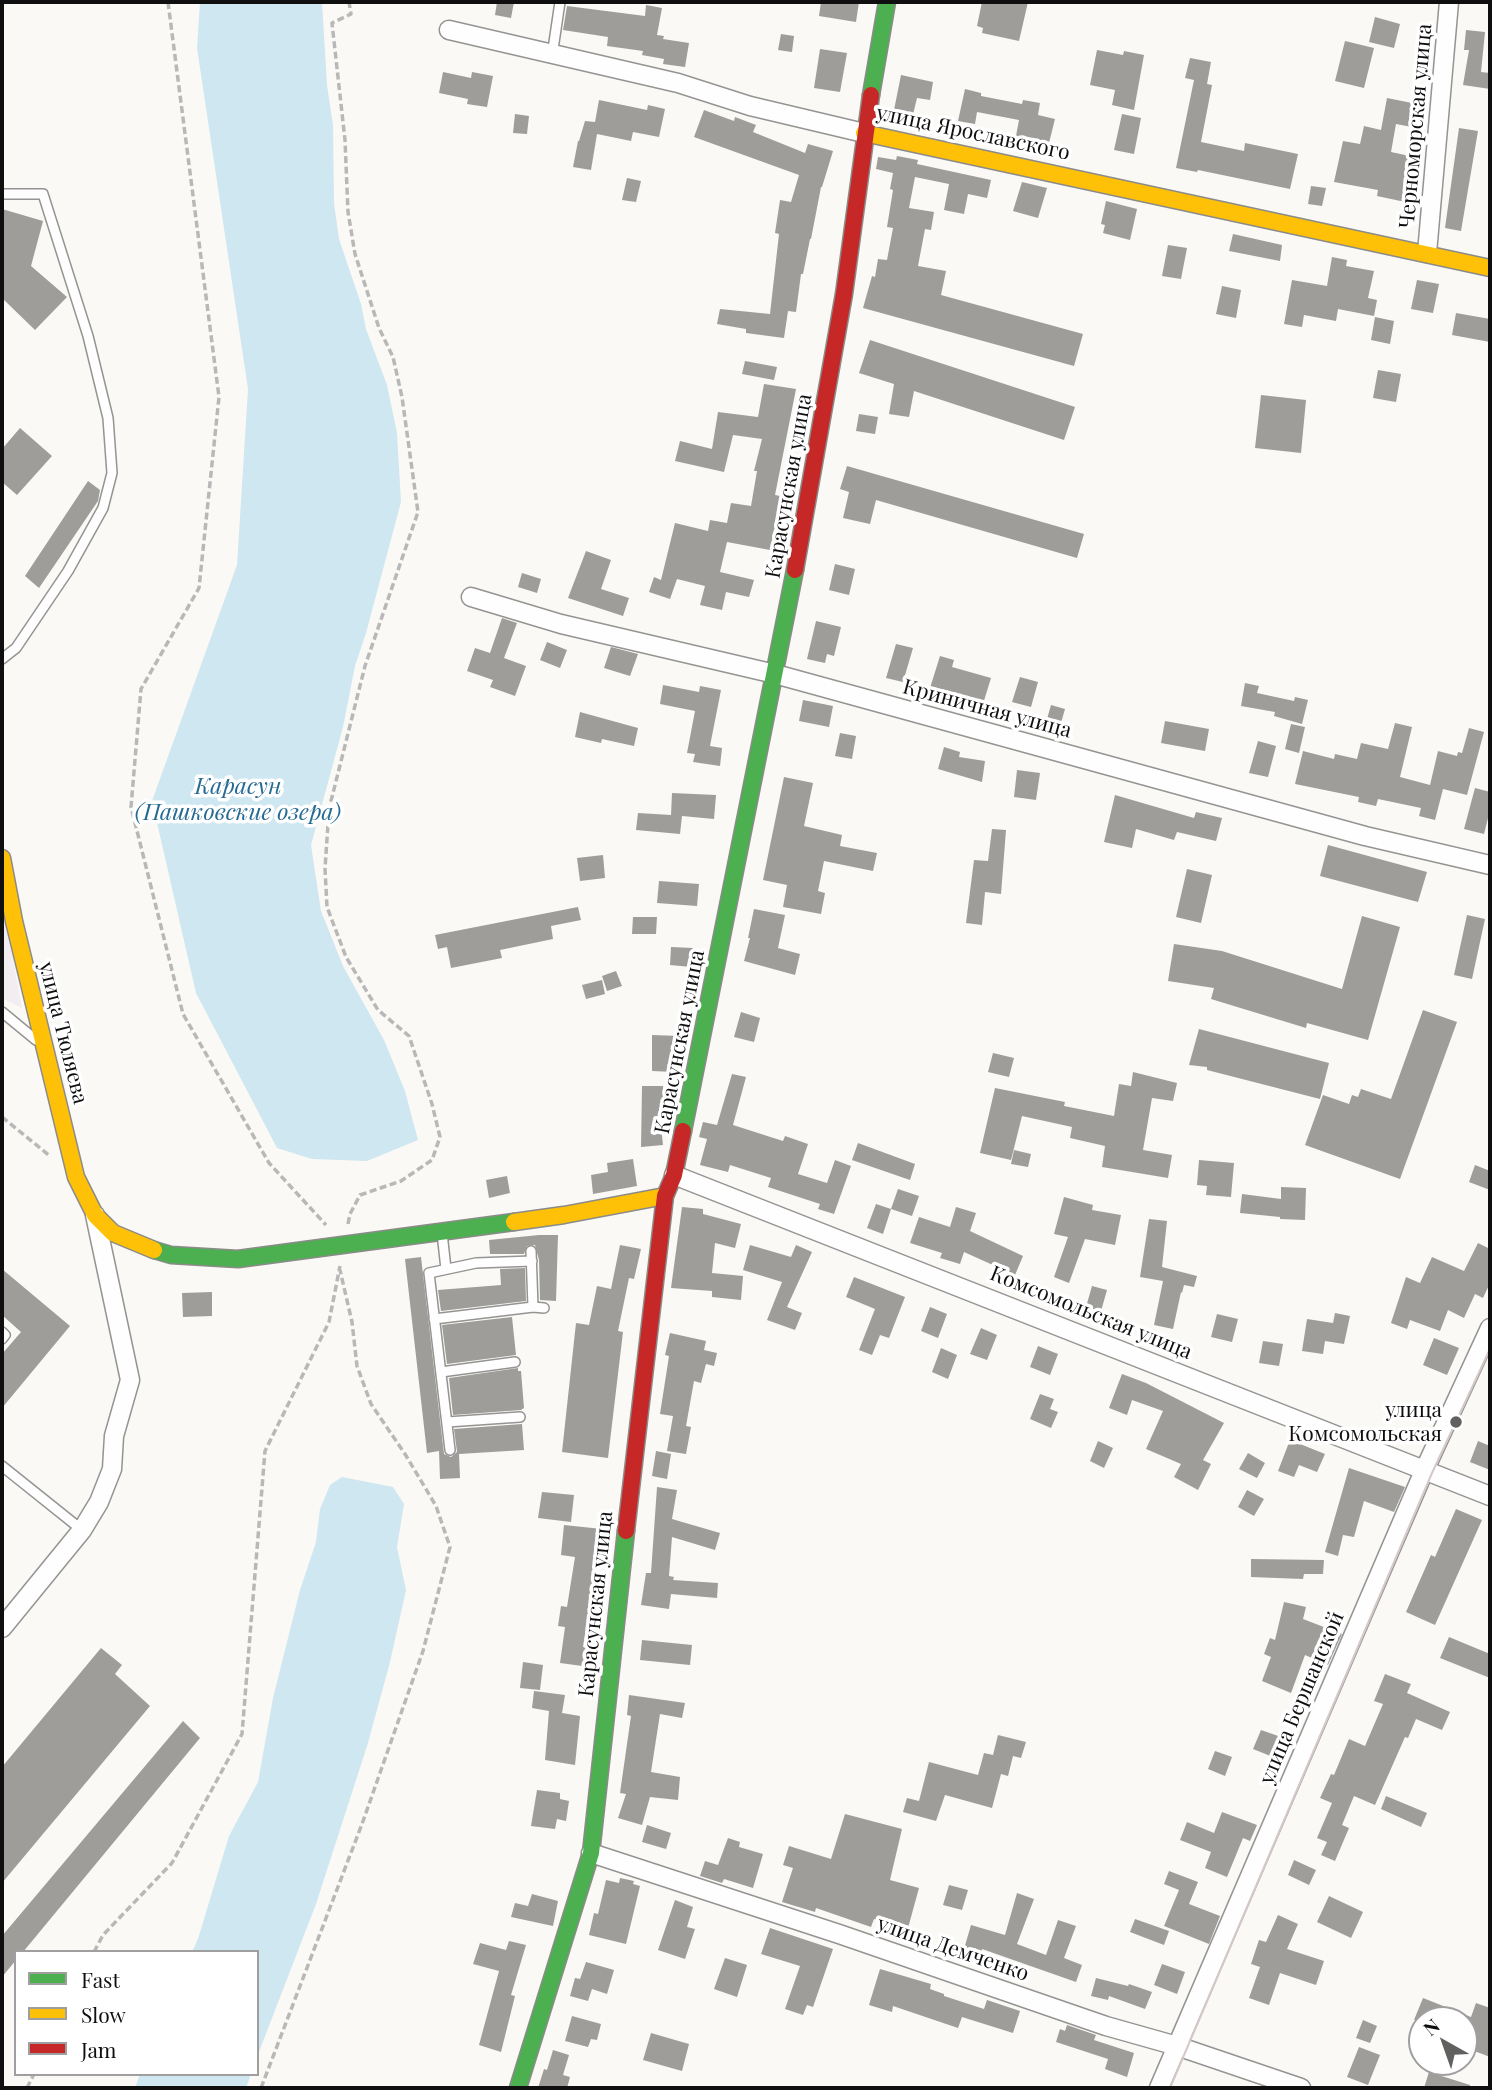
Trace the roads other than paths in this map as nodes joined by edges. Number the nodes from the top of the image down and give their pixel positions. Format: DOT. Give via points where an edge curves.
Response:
graph roads {
  1 [pos="560,2"];
  2 [pos="887,2"];
  3 [pos="1449,2"];
  4 [pos="449,30"];
  5 [pos="552,55"];
  6 [pos="864,132"];
  7 [pos="2,194"];
  8 [pos="1427,253"];
  9 [pos="1490,268"];
  10 [pos="471,597"];
  11 [pos="2,659"];
  12 [pos="775,674"];
  13 [pos="2,858"];
  14 [pos="1490,865"];
  15 [pos="2,1012"];
  16 [pos="46,1048"];
  17 [pos="674,1175"];
  18 [pos="665,1196"];
  19 [pos="95,1215"];
  20 [pos="442,1231"];
  21 [pos="531,1251"];
  22 [pos="531,1261"];
  23 [pos="446,1269"];
  24 [pos="533,1307"];
  25 [pos="544,1308"];
  26 [pos="434,1318"];
  27 [pos="1490,1328"];
  28 [pos="2,1332"];
  29 [pos="2,1339"];
  30 [pos="515,1362"];
  31 [pos="441,1372"];
  32 [pos="520,1417"];
  33 [pos="447,1422"];
  34 [pos="450,1450"];
  35 [pos="2,1466"];
  36 [pos="1424,1471"];
  37 [pos="1490,1496"];
  38 [pos="82,1530"];
  39 [pos="2,1628"];
  40 [pos="591,1853"];
  41 [pos="1177,2046"];
  42 [pos="519,2088"];
  43 [pos="1159,2088"];
  44 [pos="1301,2088"];
  1 -- 5 [label="lane"];
  2 -- 6 [label="street, Карасунская улица"];
  3 -- 8 [label="street, Черноморская улица"];
  4 -- 5 [label="street, улица Ярославского"];
  5 -- 6 [label="street, улица Ярославского"];
  6 -- 8 [label="street, улица Ярославского"];
  6 -- 12 [label="street, Карасунская улица" via="831,374"];
  7 -- 11 [label="lane" via="43,194 88,336 108,418 112,473 103,508 68,570 16,648"];
  8 -- 9 [label="street, улица Ярославского"];
  10 -- 12 [label="street, Криничная улица" via="561,624"];
  12 -- 14 [label="street, Криничная улица" via="1365,836"];
  12 -- 17 [label="street, Карасунская улица"];
  13 -- 16 [label="street, улица Тюляева"];
  15 -- 16 [label="lane"];
  16 -- 19 [label="street, улица Тюляева" via="76,1177"];
  17 -- 18 [label="street, Карасунская улица"];
  17 -- 36 [label="street, Комсомольская улица"];
  18 -- 20 [label="street"];
  18 -- 40 [label="street, Карасунская улица"];
  19 -- 20 [label="street" via="113,1233 138,1245 171,1255 238,1259"];
  19 -- 38 [label="street" via="130,1380 114,1436 112,1469"];
  20 -- 23 [label="lane"];
  21 -- 22 [label="lane"];
  22 -- 23 [label="lane"];
  22 -- 24 [label="lane"];
  23 -- 26 [label="lane" via="429,1273"];
  24 -- 25 [label="lane"];
  24 -- 26 [label="lane"];
  26 -- 31 [label="lane"];
  27 -- 36 [label="street, улица Бершанской"];
  28 -- 29 [label="lane"];
  30 -- 31 [label="lane"];
  31 -- 33 [label="lane"];
  32 -- 33 [label="lane"];
  33 -- 34 [label="lane"];
  35 -- 38 [label="lane"];
  36 -- 37 [label="street, Комсомольская улица"];
  36 -- 41 [label="street, улица Бершанской"];
  38 -- 39 [label="street"];
  40 -- 41 [label="street, улица Демченко"];
  40 -- 42 [label="street, Карасунская улица"];
  41 -- 43 [label="street, улица Бершанской"];
  41 -- 44 [label="street, улица Демченко"];
}
